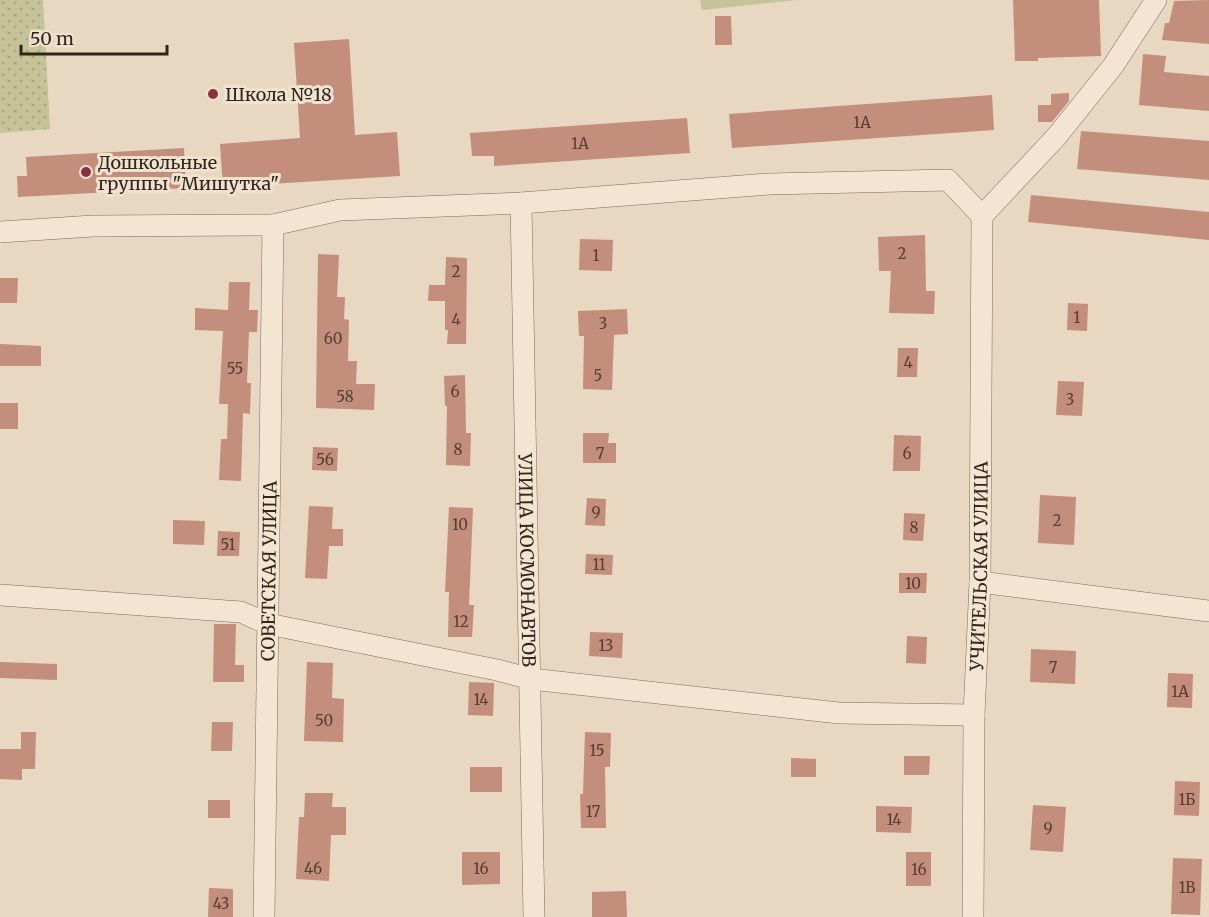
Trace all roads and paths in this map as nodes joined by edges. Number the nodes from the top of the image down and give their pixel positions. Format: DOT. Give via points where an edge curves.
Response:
graph roads {
  1 [pos="1156,0"];
  2 [pos="521,203"];
  3 [pos="982,216"];
  4 [pos="273,225"];
  5 [pos="0,232"];
  6 [pos="980,582"];
  7 [pos="0,595"];
  8 [pos="1209,611"];
  9 [pos="268,624"];
  10 [pos="531,679"];
  11 [pos="974,715"];
  12 [pos="264,917"];
  13 [pos="534,917"];
  14 [pos="973,917"];
  1 -- 3 [label="street" via="1113,66 1057,136"];
  2 -- 3 [label="street" via="769,184 948,180"];
  2 -- 4 [label="street" via="340,210"];
  2 -- 10 [label="street, УЛИЦА КОСМОНАВТОВ"];
  3 -- 6 [label="street, УЧИТЕЛЬСКАЯ УЛИЦА"];
  4 -- 5 [label="street" via="93,226"];
  4 -- 9 [label="street, СОВЕТСКАЯ УЛИЦА"];
  6 -- 8 [label="street"];
  6 -- 11 [label="street, УЧИТЕЛЬСКАЯ УЛИЦА"];
  7 -- 9 [label="street" via="240,612"];
  9 -- 10 [label="street"];
  9 -- 12 [label="street, СОВЕТСКАЯ УЛИЦА"];
  10 -- 11 [label="street" via="839,713"];
  10 -- 13 [label="street, УЛИЦА КОСМОНАВТОВ"];
  11 -- 14 [label="street, УЧИТЕЛЬСКАЯ УЛИЦА"];
}
